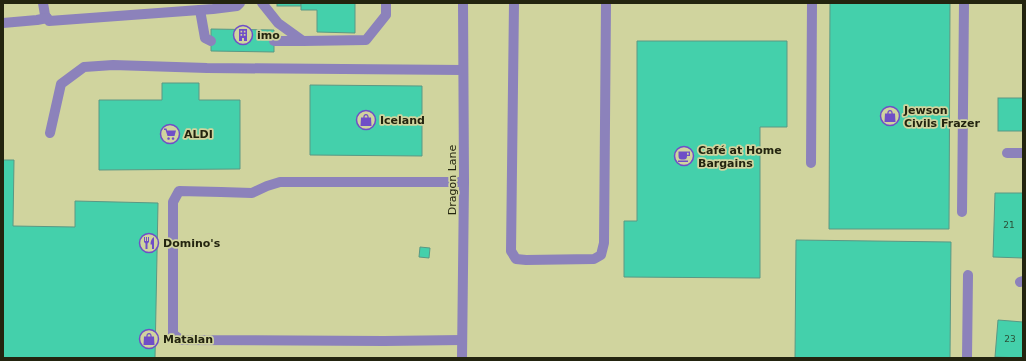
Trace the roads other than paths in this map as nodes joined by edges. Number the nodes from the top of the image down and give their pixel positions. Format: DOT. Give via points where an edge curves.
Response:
graph roads {
  1 [pos="44,3"];
  2 [pos="240,3"];
  3 [pos="262,3"];
  4 [pos="386,3"];
  5 [pos="463,3"];
  6 [pos="514,3"];
  7 [pos="606,3"];
  8 [pos="812,3"];
  9 [pos="964,3"];
  10 [pos="212,6"];
  11 [pos="200,10"];
  12 [pos="47,18"];
  13 [pos="3,23"];
  14 [pos="211,41"];
  15 [pos="274,41"];
  16 [pos="303,41"];
  17 [pos="464,70"];
  18 [pos="50,133"];
  19 [pos="1007,153"];
  20 [pos="1023,154"];
  21 [pos="811,163"];
  22 [pos="464,182"];
  23 [pos="962,212"];
  24 [pos="968,275"];
  25 [pos="462,340"];
  26 [pos="462,358"];
  27 [pos="967,358"];
  1 -- 12 [label="street"];
  2 -- 10 [label="street" via="237,6"];
  3 -- 16 [label="street" via="278,23"];
  4 -- 16 [label="street" via="386,15 366,40"];
  5 -- 17 [label="street, Dragon Lane"];
  6 -- 7 [label="street" via="511,251 516,259 526,260 594,259 601,255 604,243"];
  8 -- 21 [label="street"];
  9 -- 23 [label="street"];
  10 -- 11 [label="street"];
  11 -- 12 [label="street" via="49,21"];
  11 -- 14 [label="street" via="205,38"];
  12 -- 13 [label="street"];
  15 -- 16 [label="street"];
  17 -- 18 [label="street" via="113,65 84,67 61,84"];
  17 -- 22 [label="street, Dragon Lane"];
  19 -- 20 [label="street"];
  22 -- 25 [label="street, Dragon Lane"];
  22 -- 25 [label="street" via="280,182 252,193 180,192 173,202 173,334 181,340"];
  24 -- 27 [label="street"];
  25 -- 26 [label="street, Dragon Lane"];
}
